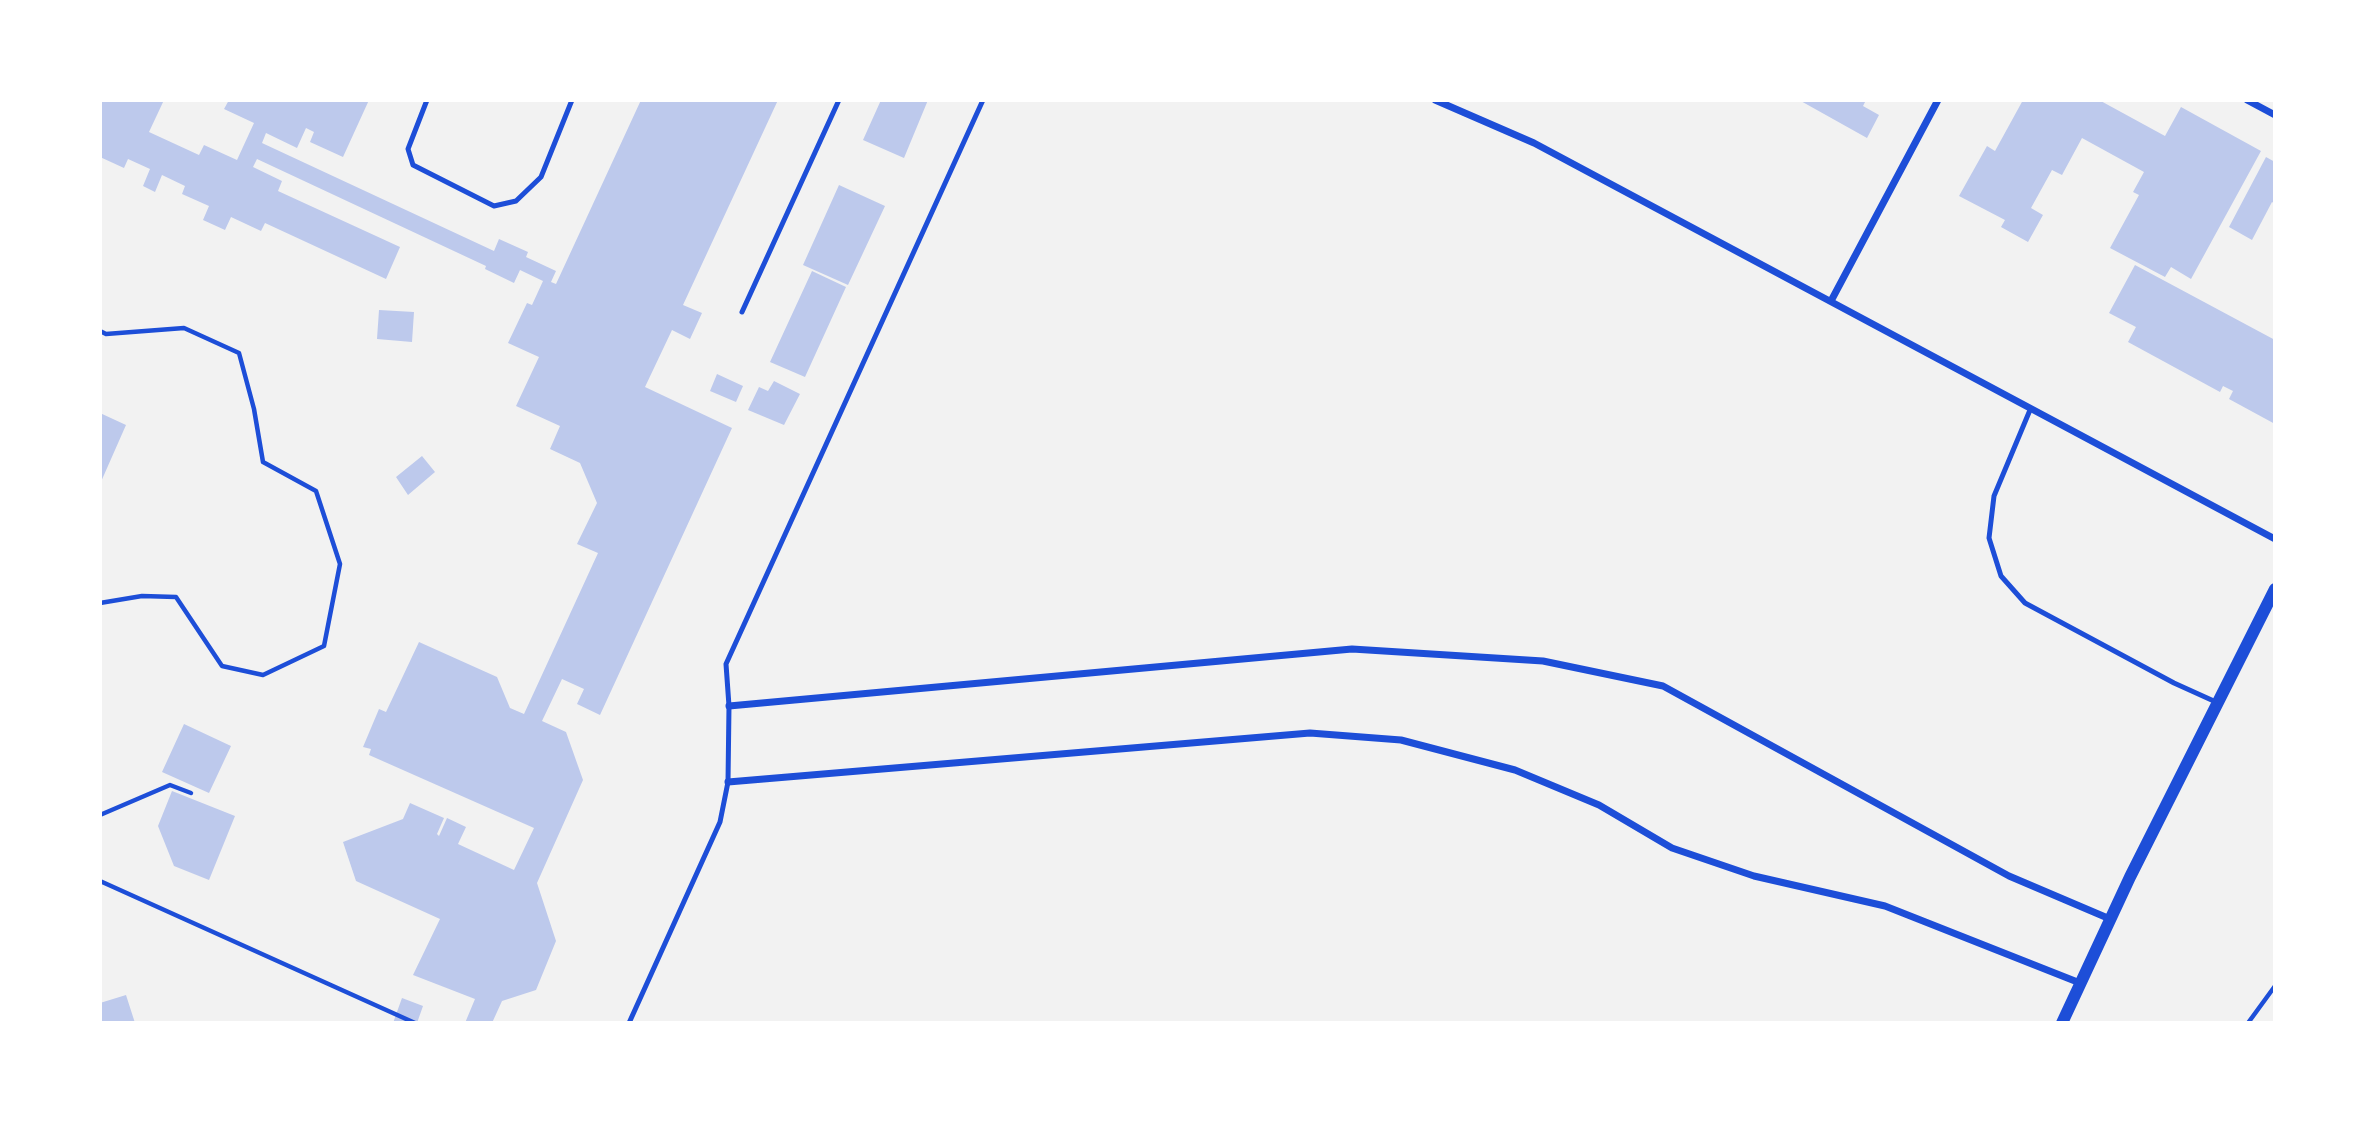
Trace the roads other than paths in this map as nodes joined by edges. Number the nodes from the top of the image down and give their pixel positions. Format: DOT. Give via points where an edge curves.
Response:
graph roads {
  1 [pos="427,100"];
  2 [pos="572,100"];
  3 [pos="839,100"];
  4 [pos="983,100"];
  5 [pos="1435,100"];
  6 [pos="1938,100"];
  7 [pos="2247,100"];
  8 [pos="2275,116"];
  9 [pos="1831,301"];
  10 [pos="741,312"];
  11 [pos="2030,410"];
  12 [pos="2275,539"];
  13 [pos="2275,589"];
  14 [pos="2216,702"];
  15 [pos="729,706"];
  16 [pos="728,782"];
  17 [pos="2110,919"];
  18 [pos="2080,983"];
  19 [pos="629,1023"];
  20 [pos="2062,1023"];
  1 -- 2 [label="lane" via="408,149 413,165 494,206 516,201 541,177"];
  3 -- 10 [label="lane"];
  4 -- 15 [label="lane" via="726,664"];
  5 -- 9 [label="street" via="1534,143"];
  6 -- 9 [label="street"];
  7 -- 8 [label="street"];
  9 -- 11 [label="street"];
  11 -- 12 [label="street"];
  11 -- 14 [label="lane" via="1994,496 1989,538 2001,576 2025,603"];
  13 -- 14 [label="street"];
  14 -- 17 [label="street"];
  15 -- 16 [label="lane"];
  15 -- 17 [label="street" via="1352,649 1542,661 1663,686 2009,876"];
  16 -- 18 [label="street" via="1310,733 1401,740 1515,770 1599,805 1671,848 1755,876 1885,906"];
  16 -- 19 [label="lane" via="720,822"];
  17 -- 18 [label="street"];
  18 -- 20 [label="street"];
}
